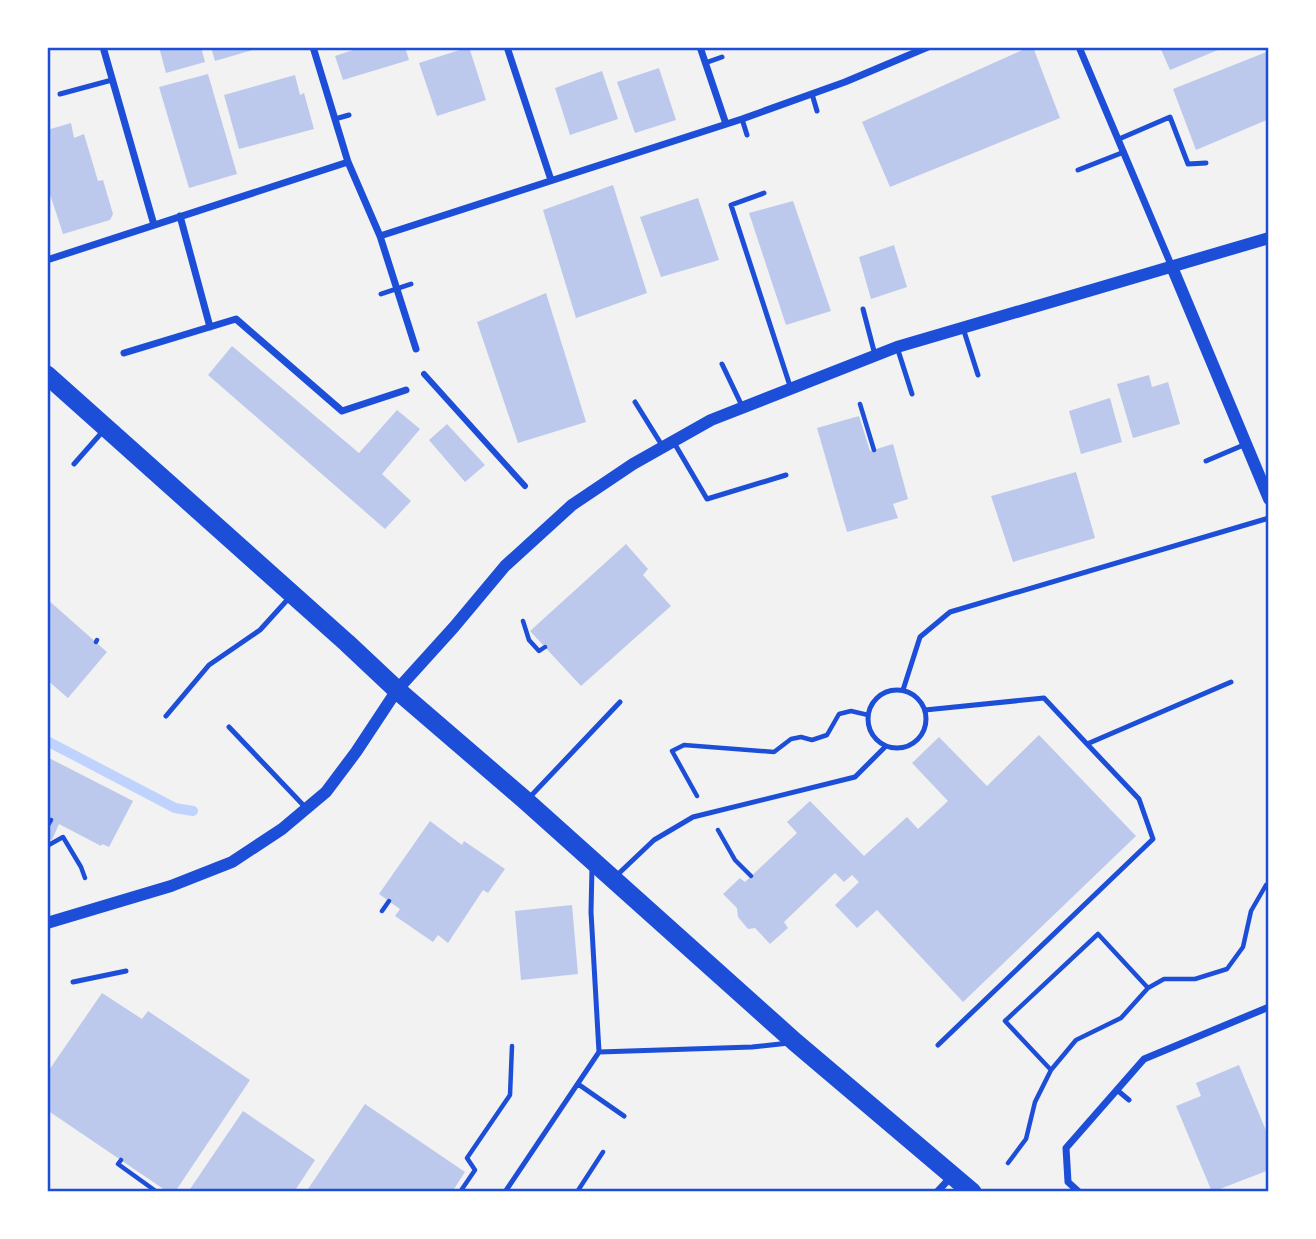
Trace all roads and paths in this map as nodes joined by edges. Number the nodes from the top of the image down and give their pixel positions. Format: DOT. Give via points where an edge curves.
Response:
graph roads {
  1 [pos="103,47"];
  2 [pos="313,47"];
  3 [pos="508,47"];
  4 [pos="700,47"];
  5 [pos="928,47"];
  6 [pos="1079,47"];
  7 [pos="722,57"];
  8 [pos="705,63"];
  9 [pos="112,80"];
  10 [pos="60,94"];
  11 [pos="812,94"];
  12 [pos="817,111"];
  13 [pos="349,115"];
  14 [pos="335,119"];
  15 [pos="742,119"];
  16 [pos="726,124"];
  17 [pos="747,135"];
  18 [pos="1119,139"];
  19 [pos="1124,152"];
  20 [pos="348,162"];
  21 [pos="1206,163"];
  22 [pos="1078,170"];
  23 [pos="551,180"];
  24 [pos="764,193"];
  25 [pos="180,216"];
  26 [pos="154,225"];
  27 [pos="380,236"];
  28 [pos="1269,238"];
  29 [pos="47,260"];
  30 [pos="1172,267"];
  31 [pos="411,284"];
  32 [pos="396,289"];
  33 [pos="381,293"];
  34 [pos="863,309"];
  35 [pos="210,327"];
  36 [pos="963,328"];
  37 [pos="897,347"];
  38 [pos="416,349"];
  39 [pos="124,353"];
  40 [pos="876,355"];
  41 [pos="722,364"];
  42 [pos="424,374"];
  43 [pos="978,374"];
  44 [pos="47,375"];
  45 [pos="791,389"];
  46 [pos="406,390"];
  47 [pos="912,394"];
  48 [pos="635,402"];
  49 [pos="860,404"];
  50 [pos="743,408"];
  51 [pos="106,428"];
  52 [pos="668,444"];
  53 [pos="1246,444"];
  54 [pos="874,450"];
  55 [pos="1206,461"];
  56 [pos="74,464"];
  57 [pos="786,475"];
  58 [pos="525,486"];
  59 [pos="1269,499"];
  60 [pos="1269,518"];
  61 [pos="292,594"];
  62 [pos="523,621"];
  63 [pos="545,647"];
  64 [pos="1231,682"];
  65 [pos="397,690"];
  66 [pos="903,691"];
  67 [pos="620,702"];
  68 [pos="925,710"];
  69 [pos="868,715"];
  70 [pos="166,716"];
  71 [pos="229,727"];
  72 [pos="1087,744"];
  73 [pos="886,746"];
  74 [pos="682,770"];
  75 [pos="526,802"];
  76 [pos="307,808"];
  77 [pos="51,820"];
  78 [pos="47,827"];
  79 [pos="47,846"];
  80 [pos="735,860"];
  81 [pos="592,861"];
  82 [pos="751,876"];
  83 [pos="85,878"];
  84 [pos="613,879"];
  85 [pos="1269,884"];
  86 [pos="389,901"];
  87 [pos="382,911"];
  88 [pos="48,918"];
  89 [pos="126,971"];
  90 [pos="74,982"];
  91 [pos="1148,988"];
  92 [pos="1269,1007"];
  93 [pos="796,1042"];
  94 [pos="512,1045"];
  95 [pos="938,1045"];
  96 [pos="599,1052"];
  97 [pos="1051,1070"];
  98 [pos="578,1084"];
  99 [pos="1117,1090"];
  100 [pos="1129,1100"];
  101 [pos="624,1116"];
  102 [pos="603,1152"];
  103 [pos="121,1160"];
  104 [pos="1008,1163"];
  105 [pos="956,1184"];
  106 [pos="157,1192"];
  107 [pos="460,1192"];
  108 [pos="505,1192"];
  109 [pos="577,1192"];
  110 [pos="937,1192"];
  111 [pos="972,1192"];
  112 [pos="1079,1192"];
  1 -- 9 [label="street"];
  2 -- 14 [label="street"];
  3 -- 23 [label="street"];
  4 -- 8 [label="street"];
  5 -- 11 [label="street"];
  6 -- 18 [label="street"];
  7 -- 8 [label="lane"];
  8 -- 16 [label="street"];
  9 -- 10 [label="lane"];
  9 -- 26 [label="street"];
  11 -- 12 [label="lane"];
  11 -- 15 [label="street"];
  13 -- 14 [label="lane"];
  14 -- 20 [label="street"];
  15 -- 16 [label="street"];
  15 -- 17 [label="lane"];
  16 -- 23 [label="street"];
  18 -- 19 [label="street"];
  18 -- 21 [label="lane" via="1170,117 1188,164"];
  19 -- 22 [label="lane"];
  19 -- 30 [label="street"];
  20 -- 25 [label="street"];
  20 -- 27 [label="street"];
  23 -- 27 [label="street"];
  24 -- 45 [label="lane" via="731,205"];
  25 -- 26 [label="street"];
  25 -- 35 [label="street"];
  26 -- 29 [label="street"];
  27 -- 32 [label="street"];
  28 -- 30 [label="street"];
  30 -- 36 [label="street"];
  30 -- 53 [label="street"];
  31 -- 32 [label="lane"];
  32 -- 33 [label="lane"];
  32 -- 38 [label="street"];
  34 -- 40 [label="lane"];
  35 -- 39 [label="street"];
  35 -- 46 [label="street" via="236,319 342,411"];
  36 -- 37 [label="street"];
  36 -- 43 [label="lane"];
  37 -- 40 [label="street"];
  37 -- 47 [label="lane"];
  40 -- 45 [label="street"];
  41 -- 50 [label="lane"];
  42 -- 58 [label="street"];
  44 -- 51 [label="highway"];
  45 -- 50 [label="street"];
  48 -- 52 [label="lane"];
  49 -- 54 [label="path"];
  50 -- 52 [label="street"];
  51 -- 56 [label="lane"];
  51 -- 61 [label="highway"];
  52 -- 57 [label="lane" via="707,499"];
  52 -- 65 [label="street" via="572,505 505,566"];
  53 -- 55 [label="lane"];
  53 -- 59 [label="street"];
  60 -- 66 [label="lane" via="950,612 920,637"];
  61 -- 65 [label="highway"];
  61 -- 70 [label="lane" via="260,630 209,665"];
  62 -- 63 [label="path" via="529,640 539,651"];
  64 -- 72 [label="lane"];
  65 -- 75 [label="highway"];
  65 -- 76 [label="street" via="326,792"];
  66 -- 68 [label="lane" via="913,694"];
  66 -- 69 [label="lane" via="877,698"];
  67 -- 75 [label="lane"];
  68 -- 72 [label="lane" via="1044,698"];
  68 -- 73 [label="lane" via="925,729 913,744 895,749"];
  69 -- 73 [label="lane" via="871,734"];
  69 -- 74 [label="path" via="851,711 839,715 827,735 791,739 774,752 684,745 672,751"];
  71 -- 76 [label="lane"];
  72 -- 95 [label="lane" via="1139,799 1153,838"];
  73 -- 84 [label="lane" via="855,777 693,817 654,839"];
  75 -- 81 [label="highway"];
  76 -- 88 [label="street" via="232,862 171,886"];
  77 -- 78 [label="path"];
  79 -- 83 [label="path" via="63,837"];
  80 -- 82 [label="path"];
  81 -- 84 [label="highway"];
  81 -- 96 [label="lane"];
  84 -- 93 [label="highway"];
  85 -- 91 [label="path" via="1251,911 1243,947 1227,969 1195,979 1164,979"];
  86 -- 87 [label="path"];
  89 -- 90 [label="lane"];
  91 -- 97 [label="path" via="1121,1018 1076,1040"];
  91 -- 97 [label="path" via="1098,934 1005,1021"];
  92 -- 99 [label="street" via="1144,1059"];
  93 -- 96 [label="lane"];
  93 -- 105 [label="highway"];
  94 -- 107 [label="path" via="510,1095 467,1158 475,1170"];
  96 -- 98 [label="lane"];
  97 -- 104 [label="path" via="1035,1102 1026,1139"];
  98 -- 101 [label="lane"];
  98 -- 108 [label="lane"];
  99 -- 100 [label="lane"];
  99 -- 112 [label="street" via="1066,1148 1068,1182"];
  102 -- 109 [label="path"];
  103 -- 106 [label="path" via="118,1164"];
  105 -- 110 [label="street"];
  105 -- 111 [label="highway"];
}
